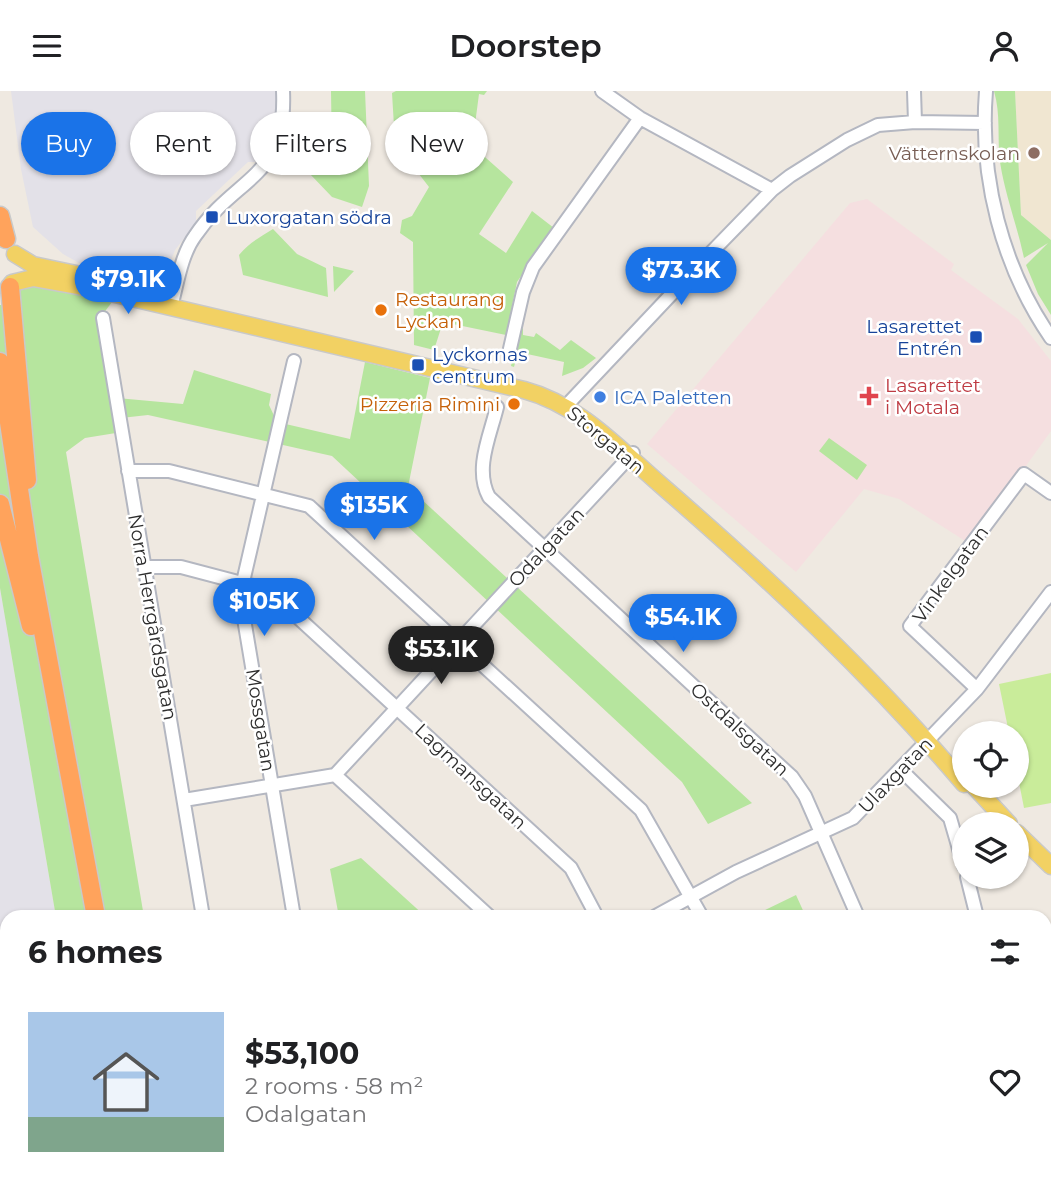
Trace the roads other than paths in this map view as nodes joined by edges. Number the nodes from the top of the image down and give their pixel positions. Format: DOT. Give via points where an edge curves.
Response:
graph roads {
  1 [pos="283,91"];
  2 [pos="602,91"];
  3 [pos="914,91"];
  4 [pos="986,91"];
  5 [pos="640,118"];
  6 [pos="915,122"];
  7 [pos="985,123"];
  8 [pos="772,190"];
  9 [pos="0,216"];
  10 [pos="7,242"];
  11 [pos="7,290"];
  12 [pos="172,302"];
  13 [pos="103,318"];
  14 [pos="1051,338"];
  15 [pos="509,353"];
  16 [pos="293,361"];
  17 [pos="0,362"];
  18 [pos="568,403"];
  19 [pos="497,407"];
  20 [pos="0,441"];
  21 [pos="631,455"];
  22 [pos="128,471"];
  23 [pos="262,493"];
  24 [pos="1051,493"];
  25 [pos="0,504"];
  26 [pos="544,549"];
  27 [pos="29,557"];
  28 [pos="145,567"];
  29 [pos="241,581"];
  30 [pos="1051,592"];
  31 [pos="31,626"];
  32 [pos="459,642"];
  33 [pos="977,689"];
  34 [pos="398,708"];
  35 [pos="930,739"];
  36 [pos="952,762"];
  37 [pos="952,768"];
  38 [pos="901,770"];
  39 [pos="335,775"];
  40 [pos="272,786"];
  41 [pos="977,798"];
  42 [pos="985,798"];
  43 [pos="184,800"];
  44 [pos="989,812"];
  45 [pos="998,812"];
  46 [pos="952,825"];
  47 [pos="821,834"];
  48 [pos="1029,844"];
  49 [pos="1029,854"];
  50 [pos="1051,866"];
  51 [pos="1051,876"];
  52 [pos="970,889"];
  53 [pos="692,896"];
  54 [pos="85,910"];
  55 [pos="95,910"];
  56 [pos="202,910"];
  57 [pos="293,910"];
  58 [pos="482,910"];
  59 [pos="593,910"];
  60 [pos="667,910"];
  61 [pos="699,910"];
  62 [pos="855,910"];
  63 [pos="975,910"];
  1 -- 12 [label="street" via="283,127 277,147 195,235"];
  2 -- 5 [label="street"];
  3 -- 6 [label="street"];
  4 -- 7 [label="street"];
  5 -- 8 [label="street"];
  5 -- 15 [label="street" via="534,267 523,292"];
  6 -- 7 [label="street"];
  6 -- 8 [label="street" via="887,123 865,131"];
  7 -- 14 [label="street" via="987,164 1006,249 1026,297"];
  8 -- 18 [label="street"];
  9 -- 10 [label="highway"];
  10 -- 11 [label="main road" via="17,269"];
  10 -- 12 [label="main road, Storgatan" via="33,265"];
  11 -- 12 [label="main road, Storgatan" via="23,279 48,279"];
  11 -- 27 [label="highway" via="28,488"];
  12 -- 18 [label="main road, Storgatan" via="531,385"];
  13 -- 22 [label="street, Norra Herrgårdsgatan"];
  16 -- 23 [label="street, Mossgatan"];
  17 -- 27 [label="highway"];
  18 -- 21 [label="main road, Storgatan"];
  19 -- 26 [label="street, Ostdalsgatan" via="482,466 484,487 496,505"];
  20 -- 31 [label="highway"];
  21 -- 26 [label="street, Odalgatan"];
  21 -- 35 [label="main road, Storgatan" via="768,572"];
  22 -- 23 [label="street" via="169,471"];
  22 -- 28 [label="street, Norra Herrgårdsgatan"];
  23 -- 29 [label="street, Mossgatan"];
  23 -- 32 [label="street" via="309,506"];
  24 -- 33 [label="street, Vinkelgatan" via="1024,474 910,626"];
  25 -- 31 [label="highway"];
  26 -- 32 [label="street, Odalgatan"];
  26 -- 47 [label="street, Ostdalsgatan" via="792,777"];
  27 -- 55 [label="highway"];
  28 -- 29 [label="street, Lagmansgatan" via="169,565"];
  28 -- 43 [label="street, Norra Herrgårdsgatan"];
  29 -- 34 [label="street, Lagmansgatan" via="274,594"];
  29 -- 40 [label="street, Mossgatan"];
  30 -- 33 [label="street, Ulaxgatan"];
  31 -- 54 [label="highway"];
  32 -- 34 [label="street, Odalgatan"];
  32 -- 53 [label="street" via="641,810"];
  33 -- 35 [label="street, Ulaxgatan"];
  34 -- 39 [label="street, Odalgatan"];
  34 -- 59 [label="street, Lagmansgatan" via="571,868"];
  35 -- 36 [label="main road, Storgatan"];
  35 -- 37 [label="main road, Storgatan"];
  35 -- 38 [label="street, Ulaxgatan"];
  38 -- 46 [label="street"];
  38 -- 47 [label="street, Ulaxgatan" via="853,818"];
  39 -- 40 [label="street"];
  39 -- 58 [label="street"];
  40 -- 43 [label="street"];
  40 -- 57 [label="street, Mossgatan"];
  41 -- 44 [label="main road, Storgatan"];
  42 -- 45 [label="main road"];
  43 -- 56 [label="street, Norra Herrgårdsgatan"];
  47 -- 53 [label="street, Ulaxgatan"];
  47 -- 62 [label="street, Ostdalsgatan"];
  48 -- 50 [label="main road"];
  49 -- 51 [label="main road"];
  52 -- 63 [label="street"];
  53 -- 60 [label="street, Ulaxgatan"];
  53 -- 61 [label="street"];
}
